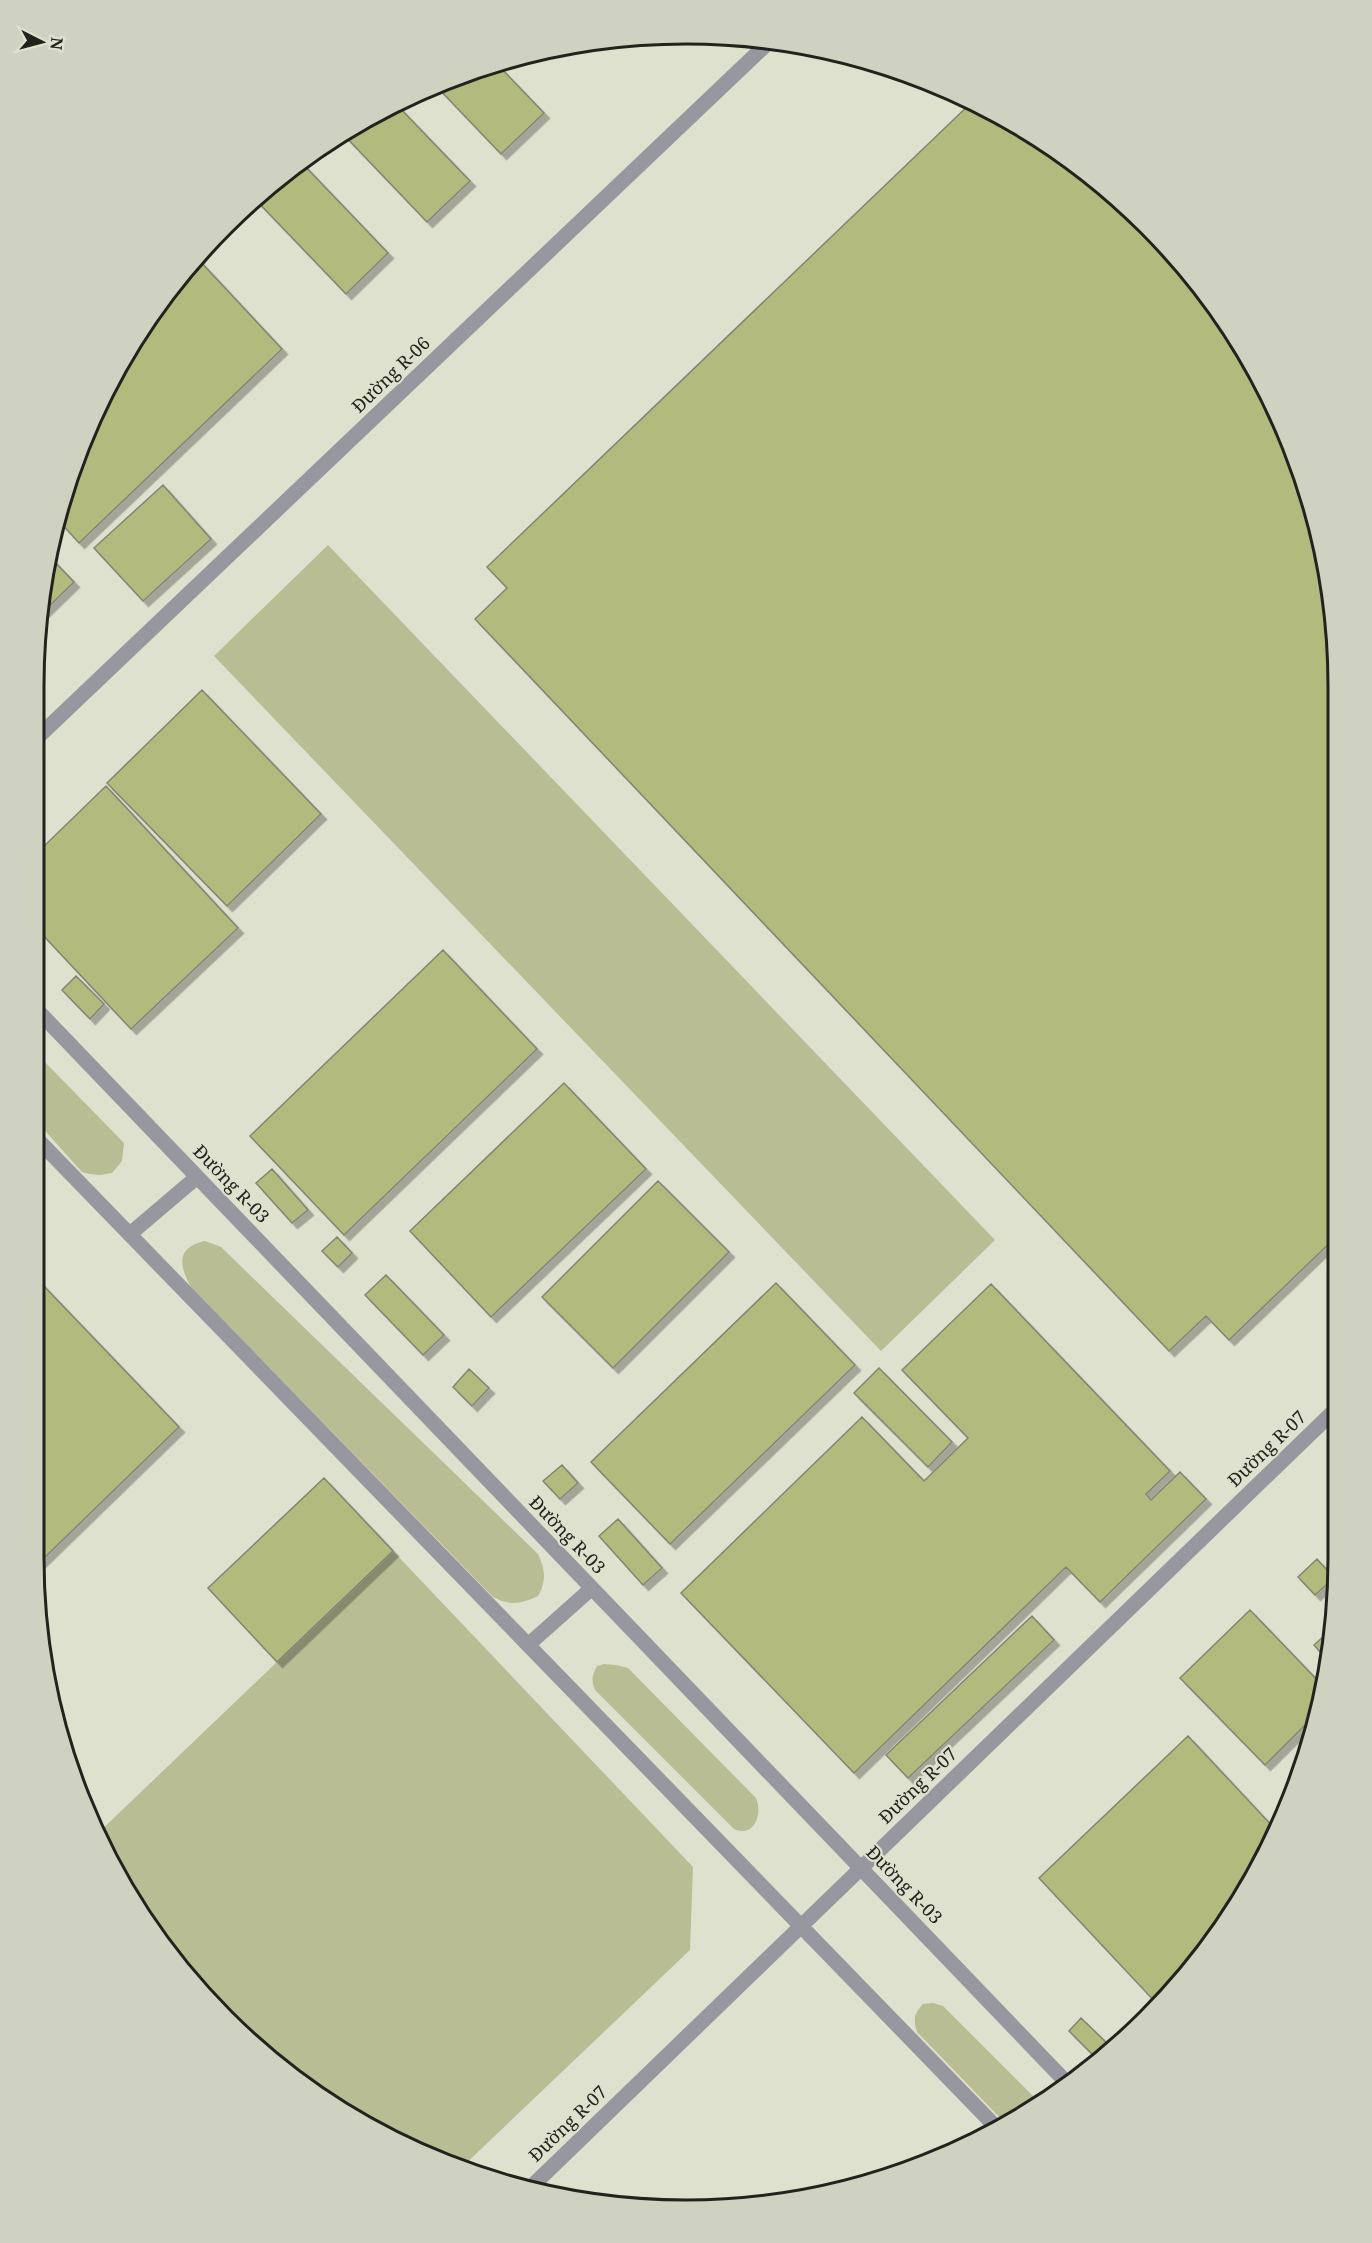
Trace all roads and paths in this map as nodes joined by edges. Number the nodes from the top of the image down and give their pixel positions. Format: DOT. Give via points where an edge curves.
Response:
graph roads {
  1 [pos="762,48"];
  2 [pos="44,731"];
  3 [pos="44,1017"];
  4 [pos="44,1146"];
  5 [pos="197,1177"];
  6 [pos="130,1234"];
  7 [pos="1328,1417"];
  8 [pos="592,1588"];
  9 [pos="528,1645"];
  10 [pos="861,1869"];
  11 [pos="801,1926"];
  12 [pos="1062,2078"];
  13 [pos="991,2122"];
  14 [pos="537,2182"];
  1 -- 2 [label="lane, Đường R-06"];
  3 -- 5 [label="lane, Đường R-03"];
  4 -- 6 [label="lane"];
  5 -- 6 [label="lane"];
  5 -- 8 [label="lane, Đường R-03"];
  6 -- 9 [label="lane"];
  7 -- 10 [label="lane, Đường R-07"];
  8 -- 9 [label="lane"];
  8 -- 10 [label="lane, Đường R-03"];
  9 -- 11 [label="lane"];
  10 -- 11 [label="lane, Đường R-07"];
  10 -- 12 [label="lane, Đường R-03"];
  11 -- 13 [label="lane"];
  11 -- 14 [label="lane, Đường R-07"];
}
